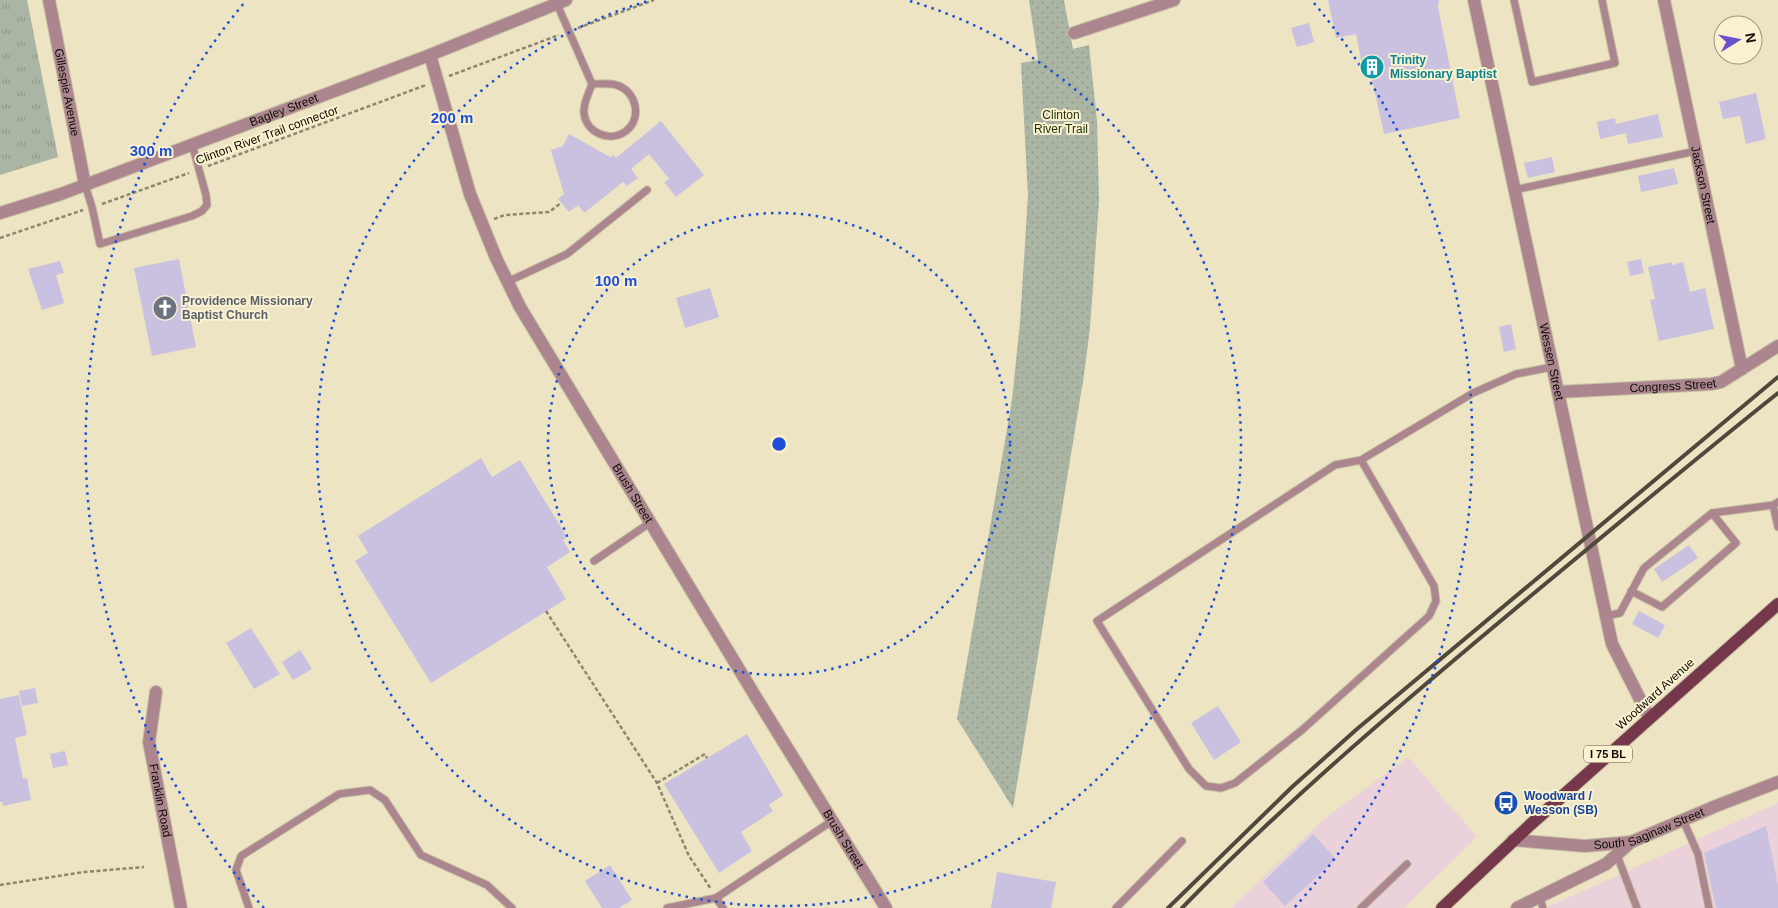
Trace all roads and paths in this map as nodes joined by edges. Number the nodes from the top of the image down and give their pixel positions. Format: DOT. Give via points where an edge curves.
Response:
graph roads {
  1 [pos="49,0"];
  2 [pos="654,0"];
  3 [pos="1174,0"];
  4 [pos="1474,0"];
  5 [pos="1514,0"];
  6 [pos="1602,0"];
  7 [pos="1664,0"];
  8 [pos="562,2"];
  9 [pos="569,32"];
  10 [pos="1074,33"];
  11 [pos="430,55"];
  12 [pos="447,77"];
  13 [pos="592,84"];
  14 [pos="426,85"];
  15 [pos="192,144"];
  16 [pos="1696,151"];
  17 [pos="199,169"];
  18 [pos="85,184"];
  19 [pos="647,190"];
  20 [pos="1514,190"];
  21 [pos="562,203"];
  22 [pos="92,207"];
  23 [pos="0,213"];
  24 [pos="493,220"];
  25 [pos="0,238"];
  26 [pos="507,282"];
  27 [pos="1778,346"];
  28 [pos="1552,367"];
  29 [pos="1742,369"];
  30 [pos="1558,392"];
  31 [pos="1360,460"];
  32 [pos="1776,504"];
  33 [pos="1712,513"];
  34 [pos="651,522"];
  35 [pos="1778,527"];
  36 [pos="594,561"];
  37 [pos="1631,590"];
  38 [pos="1778,604"];
  39 [pos="546,611"];
  40 [pos="1606,616"];
  41 [pos="156,692"];
  42 [pos="1649,717"];
  43 [pos="707,758"];
  44 [pos="1778,782"];
  45 [pos="657,783"];
  46 [pos="1683,820"];
  47 [pos="832,821"];
  48 [pos="1514,840"];
  49 [pos="1182,841"];
  50 [pos="1631,842"];
  51 [pos="1616,855"];
  52 [pos="1407,864"];
  53 [pos="144,867"];
  54 [pos="0,885"];
  55 [pos="716,898"];
  56 [pos="1542,903"];
  57 [pos="181,908"];
  58 [pos="249,908"];
  59 [pos="512,908"];
  60 [pos="667,908"];
  61 [pos="723,908"];
  62 [pos="886,908"];
  63 [pos="1116,908"];
  64 [pos="1362,908"];
  65 [pos="1442,908"];
  66 [pos="1517,908"];
  67 [pos="1637,908"];
  68 [pos="1709,908"];
  1 -- 18 [label="street, Gillespie Avenue"];
  2 -- 9 [label="path"];
  3 -- 10 [label="street"];
  4 -- 20 [label="street, Wessen Street"];
  5 -- 6 [label="lane" via="1532,82 1615,63"];
  7 -- 16 [label="street, Jackson Street"];
  8 -- 9 [label="lane"];
  8 -- 11 [label="street, Bagley Street"];
  9 -- 12 [label="path"];
  9 -- 13 [label="lane"];
  11 -- 15 [label="street, Bagley Street"];
  11 -- 26 [label="street, Brush Street" via="470,194"];
  13 -- 13 [label="lane" via="616,85 630,94 636,109 632,125 626,131 609,136 592,130 584,114"];
  14 -- 17 [label="path, Clinton River Trail connector"];
  15 -- 17 [label="lane"];
  15 -- 18 [label="street, Bagley Street"];
  16 -- 20 [label="lane"];
  16 -- 29 [label="street, Jackson Street"];
  17 -- 22 [label="path, Clinton River Trail connector"];
  17 -- 22 [label="lane" via="206,205 192,216 100,244"];
  18 -- 22 [label="lane"];
  18 -- 23 [label="street, Bagley Street"];
  19 -- 26 [label="lane" via="567,254"];
  20 -- 28 [label="street, Wessen Street"];
  21 -- 24 [label="path" via="549,212 505,215"];
  22 -- 25 [label="path, Clinton River Trail connector"];
  26 -- 34 [label="street, Brush Street" via="534,332"];
  27 -- 29 [label="street, Congress Street"];
  28 -- 30 [label="street, Wessen Street"];
  28 -- 31 [label="lane" via="1516,374 1473,392"];
  29 -- 30 [label="street, Congress Street" via="1711,384"];
  30 -- 40 [label="street, Wessen Street"];
  31 -- 31 [label="lane" via="1434,586 1436,601 1429,616 1302,730 1236,783 1221,788 1206,786 1189,769 1097,621 1335,465"];
  32 -- 33 [label="lane"];
  32 -- 35 [label="lane"];
  33 -- 37 [label="lane" via="1644,568"];
  33 -- 37 [label="lane" via="1736,543 1662,607"];
  34 -- 36 [label="lane"];
  34 -- 47 [label="street, Brush Street"];
  37 -- 40 [label="lane" via="1620,613"];
  38 -- 42 [label="main road, Woodward Avenue / I 75 BL"];
  39 -- 45 [label="path"];
  40 -- 42 [label="street, Wessen Street" via="1612,644"];
  41 -- 57 [label="street, Franklin Road" via="148,742"];
  42 -- 48 [label="main road, Woodward Avenue / I 75 BL"];
  43 -- 45 [label="path" via="704,754"];
  44 -- 46 [label="street, South Saginaw Street"];
  45 -- 55 [label="path" via="689,856"];
  46 -- 50 [label="street, South Saginaw Street"];
  46 -- 68 [label="lane" via="1698,854"];
  47 -- 55 [label="lane"];
  47 -- 62 [label="street, Brush Street"];
  48 -- 50 [label="street, South Saginaw Street" via="1586,846"];
  48 -- 65 [label="main road, Woodward Avenue / I 75 BL"];
  49 -- 63 [label="lane"];
  50 -- 51 [label="street"];
  51 -- 56 [label="street"];
  51 -- 67 [label="lane"];
  52 -- 64 [label="lane"];
  53 -- 54 [label="path"];
  55 -- 60 [label="lane"];
  55 -- 61 [label="lane"];
  56 -- 66 [label="street"];
  58 -- 59 [label="lane" via="236,870 241,856 339,794 370,790 385,800 420,855 487,886"];
}
